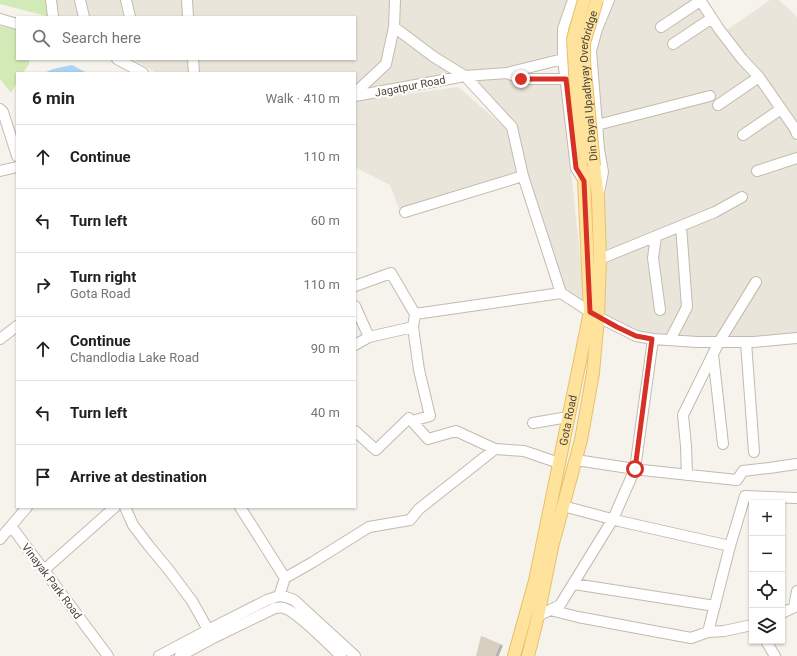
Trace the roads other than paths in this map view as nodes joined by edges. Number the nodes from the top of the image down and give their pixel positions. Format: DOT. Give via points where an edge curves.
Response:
graph roads {
  1 [pos="51,0"];
  2 [pos="80,0"];
  3 [pos="126,0"];
  4 [pos="187,0"];
  5 [pos="395,0"];
  6 [pos="573,0"];
  7 [pos="584,0"];
  8 [pos="597,0"];
  9 [pos="609,0"];
  10 [pos="700,0"];
  11 [pos="53,16"];
  12 [pos="84,16"];
  13 [pos="130,16"];
  14 [pos="188,16"];
  15 [pos="712,18"];
  16 [pos="0,19"];
  17 [pos="16,24"];
  18 [pos="661,27"];
  19 [pos="394,28"];
  20 [pos="673,44"];
  21 [pos="591,50"];
  22 [pos="563,59"];
  23 [pos="120,60"];
  24 [pos="136,60"];
  25 [pos="192,60"];
  26 [pos="140,72"];
  27 [pos="194,72"];
  28 [pos="507,73"];
  29 [pos="465,76"];
  30 [pos="759,77"];
  31 [pos="566,79"];
  32 [pos="356,94"];
  33 [pos="356,95"];
  34 [pos="710,96"];
  35 [pos="718,105"];
  36 [pos="781,110"];
  37 [pos="1,111"];
  38 [pos="597,125"];
  39 [pos="796,129"];
  40 [pos="743,135"];
  41 [pos="16,153"];
  42 [pos="797,158"];
  43 [pos="16,167"];
  44 [pos="0,170"];
  45 [pos="757,171"];
  46 [pos="523,176"];
  47 [pos="584,181"];
  48 [pos="598,196"];
  49 [pos="742,197"];
  50 [pos="405,212"];
  51 [pos="681,226"];
  52 [pos="656,236"];
  53 [pos="600,259"];
  54 [pos="756,282"];
  55 [pos="356,286"];
  56 [pos="561,293"];
  57 [pos="356,308"];
  58 [pos="660,310"];
  59 [pos="415,314"];
  60 [pos="594,314"];
  61 [pos="16,327"];
  62 [pos="412,327"];
  63 [pos="369,337"];
  64 [pos="797,338"];
  65 [pos="0,339"];
  66 [pos="652,339"];
  67 [pos="670,340"];
  68 [pos="719,342"];
  69 [pos="746,342"];
  70 [pos="356,344"];
  71 [pos="713,354"];
  72 [pos="568,417"];
  73 [pos="412,421"];
  74 [pos="533,423"];
  75 [pos="356,432"];
  76 [pos="723,444"];
  77 [pos="495,449"];
  78 [pos="754,452"];
  79 [pos="576,460"];
  80 [pos="559,463"];
  81 [pos="797,464"];
  82 [pos="635,469"];
  83 [pos="687,475"];
  84 [pos="797,498"];
  85 [pos="781,500"];
  86 [pos="563,506"];
  87 [pos="26,508"];
  88 [pos="114,508"];
  89 [pos="126,508"];
  90 [pos="241,508"];
  91 [pos="613,519"];
  92 [pos="11,526"];
  93 [pos="0,540"];
  94 [pos="730,546"];
  95 [pos="44,570"];
  96 [pos="286,578"];
  97 [pos="574,584"];
  98 [pos="797,591"];
  99 [pos="279,596"];
  100 [pos="715,606"];
  101 [pos="796,606"];
  102 [pos="550,610"];
  103 [pos="785,612"];
  104 [pos="538,616"];
  105 [pos="749,626"];
  106 [pos="708,632"];
  107 [pos="210,634"];
  108 [pos="768,644"];
  109 [pos="108,656"];
  110 [pos="159,656"];
  111 [pos="180,656"];
  112 [pos="341,656"];
  113 [pos="356,656"];
  114 [pos="514,656"];
  115 [pos="528,656"];
  116 [pos="775,656"];
  1 -- 11 [label="street"];
  2 -- 12 [label="street"];
  3 -- 13 [label="street"];
  4 -- 14 [label="street"];
  5 -- 19 [label="street"];
  6 -- 22 [label="street" via="562,29"];
  7 -- 47 [label="main road, Din Dayal Upadhyay Overbridge, bridge" via="573,39"];
  8 -- 48 [label="main road, Din Dayal Upadhyay Overbridge, bridge" via="584,43 584,62"];
  9 -- 21 [label="street"];
  10 -- 15 [label="street"];
  10 -- 18 [label="street"];
  15 -- 20 [label="street"];
  15 -- 30 [label="street" via="742,59"];
  16 -- 17 [label="street"];
  19 -- 29 [label="street"];
  19 -- 32 [label="street" via="386,64"];
  21 -- 22 [label="street"];
  21 -- 38 [label="street"];
  22 -- 28 [label="street"];
  22 -- 31 [label="street"];
  23 -- 26 [label="street"];
  24 -- 26 [label="street"];
  25 -- 27 [label="street"];
  28 -- 29 [label="street, Jagatpur Road"];
  28 -- 31 [label="street" via="521,79"];
  29 -- 33 [label="street, Jagatpur Road"];
  29 -- 46 [label="street" via="512,127"];
  30 -- 35 [label="street"];
  30 -- 36 [label="street"];
  31 -- 47 [label="street" via="576,168"];
  34 -- 38 [label="street"];
  36 -- 39 [label="street"];
  36 -- 40 [label="street"];
  37 -- 41 [label="street"];
  38 -- 48 [label="street" via="603,172"];
  42 -- 45 [label="street"];
  43 -- 44 [label="street"];
  46 -- 50 [label="street"];
  46 -- 56 [label="street"];
  47 -- 60 [label="main road, Gota Road"];
  48 -- 53 [label="main road, Gota Road"];
  49 -- 51 [label="street"];
  51 -- 52 [label="street"];
  51 -- 67 [label="street" via="687,307"];
  52 -- 53 [label="street"];
  52 -- 58 [label="street" via="653,258"];
  53 -- 60 [label="main road, Gota Road"];
  54 -- 68 [label="street"];
  55 -- 59 [label="street" via="391,273"];
  56 -- 59 [label="street"];
  56 -- 60 [label="street"];
  57 -- 63 [label="street"];
  59 -- 62 [label="street"];
  60 -- 66 [label="street" via="636,336"];
  60 -- 72 [label="main road, Gota Road"];
  60 -- 79 [label="main road, Gota Road" via="593,374"];
  61 -- 65 [label="street"];
  62 -- 63 [label="street"];
  62 -- 73 [label="street" via="430,416"];
  63 -- 70 [label="street"];
  64 -- 69 [label="street"];
  66 -- 67 [label="street"];
  66 -- 82 [label="street"];
  67 -- 68 [label="street"];
  68 -- 69 [label="street"];
  68 -- 71 [label="street"];
  69 -- 78 [label="street"];
  71 -- 76 [label="street"];
  71 -- 83 [label="street" via="684,415"];
  72 -- 74 [label="street"];
  72 -- 80 [label="main road, Gota Road"];
  73 -- 75 [label="street" via="409,418 376,450"];
  73 -- 77 [label="street" via="428,439 456,431"];
  77 -- 80 [label="street" via="524,451"];
  77 -- 96 [label="street" via="419,509 410,520 369,527"];
  79 -- 82 [label="street"];
  79 -- 86 [label="main road, Gota Road"];
  80 -- 114 [label="main road, Gota Road" via="535,581"];
  81 -- 83 [label="street" via="742,471 737,480"];
  82 -- 83 [label="street"];
  82 -- 91 [label="street"];
  84 -- 85 [label="street"];
  85 -- 94 [label="street" via="745,496"];
  86 -- 91 [label="street"];
  86 -- 104 [label="main road, Gota Road"];
  87 -- 92 [label="street"];
  88 -- 95 [label="street"];
  89 -- 107 [label="street" via="132,524 192,601"];
  90 -- 96 [label="street"];
  91 -- 94 [label="street"];
  91 -- 97 [label="street"];
  92 -- 93 [label="street"];
  92 -- 95 [label="street, Vinayak Park Road"];
  94 -- 100 [label="street"];
  95 -- 109 [label="street, Vinayak Park Road"];
  96 -- 99 [label="street"];
  97 -- 100 [label="street"];
  97 -- 102 [label="street" via="560,605"];
  98 -- 101 [label="street"];
  99 -- 107 [label="street" via="267,600"];
  99 -- 113 [label="street" via="294,600"];
  100 -- 106 [label="street"];
  101 -- 103 [label="street"];
  102 -- 104 [label="street"];
  102 -- 106 [label="street" via="692,638"];
  104 -- 115 [label="main road, Gota Road"];
  105 -- 106 [label="street"];
  107 -- 110 [label="street"];
  107 -- 111 [label="street"];
  107 -- 112 [label="street" via="275,608 284,608 299,617"];
  108 -- 116 [label="street"];
}
